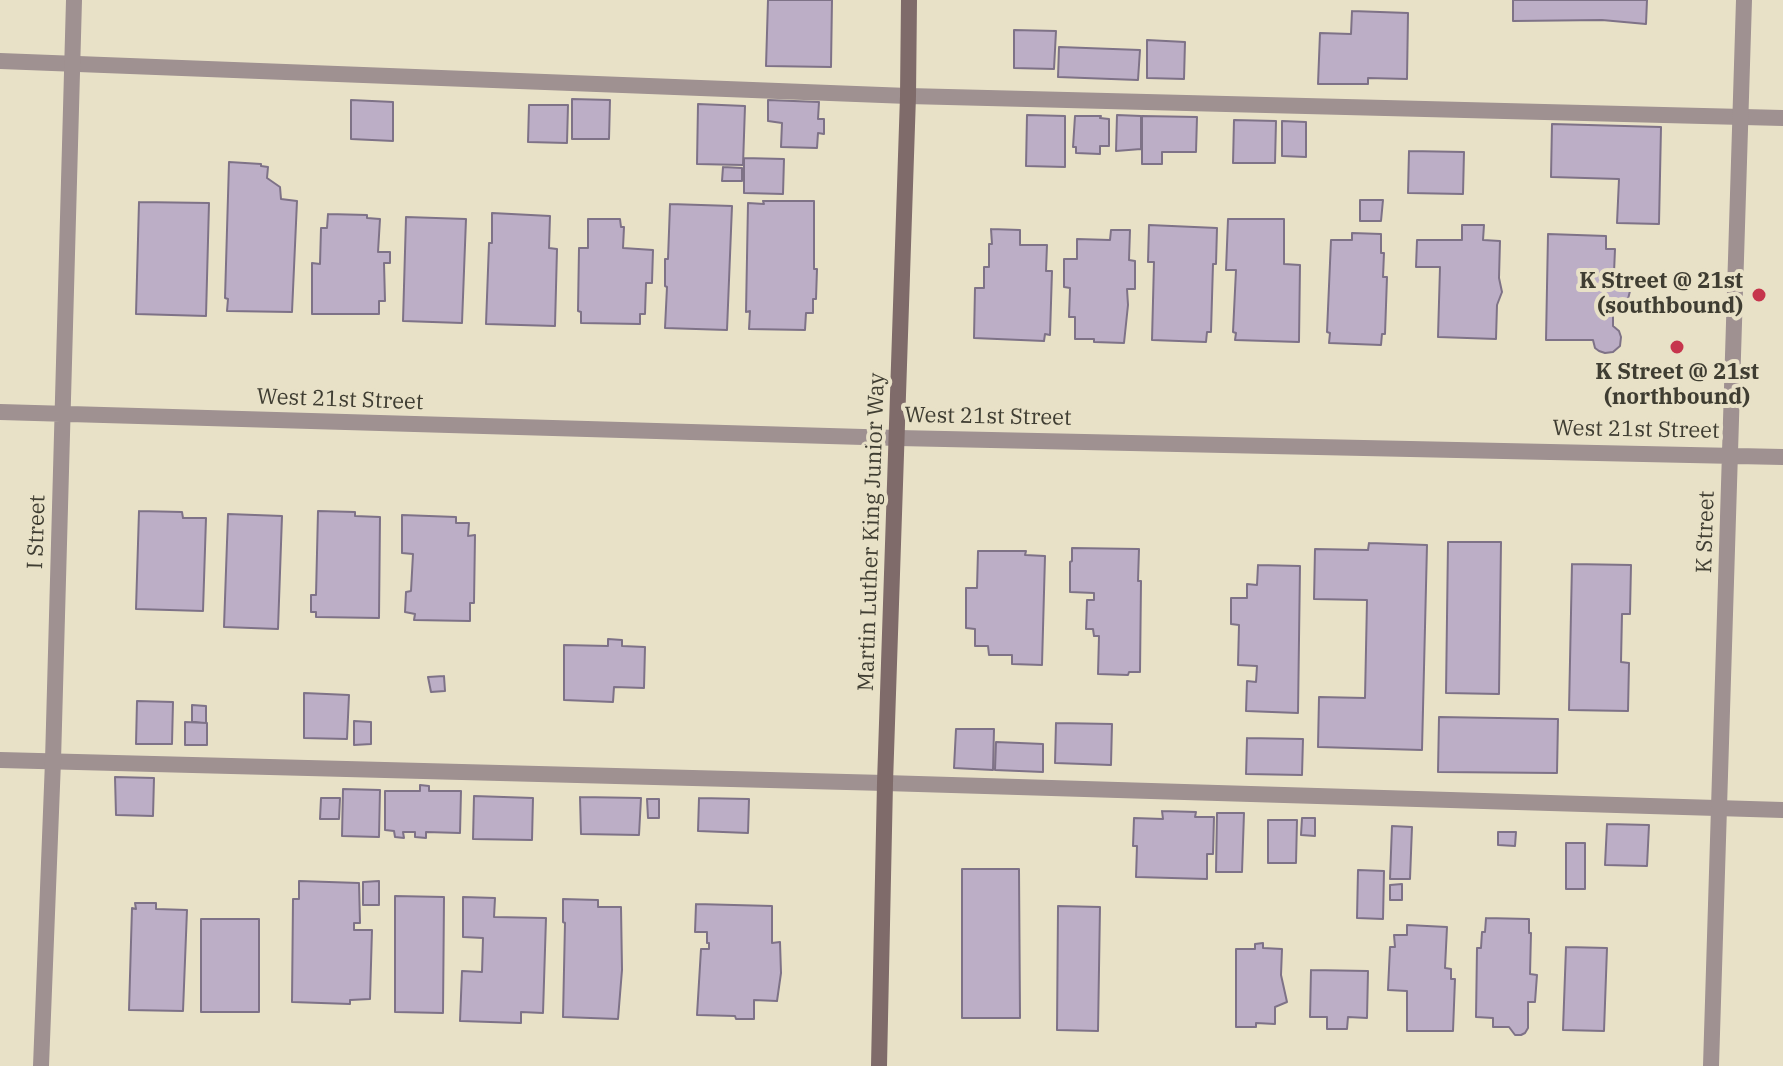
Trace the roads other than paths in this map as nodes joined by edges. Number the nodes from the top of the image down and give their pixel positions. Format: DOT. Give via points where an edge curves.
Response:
graph roads {
  1 [pos="74,0"];
  2 [pos="909,0"];
  3 [pos="1744,0"];
  4 [pos="0,61"];
  5 [pos="72,63"];
  6 [pos="908,96"];
  7 [pos="1740,117"];
  8 [pos="1783,118"];
  9 [pos="0,412"];
  10 [pos="63,415"];
  11 [pos="898,438"];
  12 [pos="1730,454"];
  13 [pos="1783,457"];
  14 [pos="0,760"];
  15 [pos="53,761"];
  16 [pos="885,783"];
  17 [pos="1719,809"];
  18 [pos="1783,810"];
  19 [pos="41,1066"];
  20 [pos="879,1066"];
  21 [pos="1711,1066"];
  1 -- 5 [label="street, I Street"];
  2 -- 6 [label="main road, Martin Luther King Junior Way"];
  3 -- 7 [label="street, K Street"];
  4 -- 5 [label="street"];
  5 -- 6 [label="street"];
  5 -- 10 [label="street, I Street"];
  6 -- 7 [label="street"];
  6 -- 11 [label="main road, Martin Luther King Junior Way"];
  7 -- 8 [label="street"];
  7 -- 12 [label="street, K Street"];
  9 -- 10 [label="street, West 21st Street"];
  10 -- 11 [label="street, West 21st Street"];
  10 -- 15 [label="street, I Street"];
  11 -- 12 [label="street, West 21st Street"];
  11 -- 16 [label="main road, Martin Luther King Junior Way"];
  12 -- 13 [label="street, West 21st Street"];
  12 -- 17 [label="street, K Street"];
  14 -- 15 [label="street"];
  15 -- 16 [label="street"];
  15 -- 19 [label="street, I Street"];
  16 -- 17 [label="street"];
  16 -- 20 [label="main road, Martin Luther King Junior Way"];
  17 -- 18 [label="street"];
  17 -- 21 [label="street, K Street"];
}
